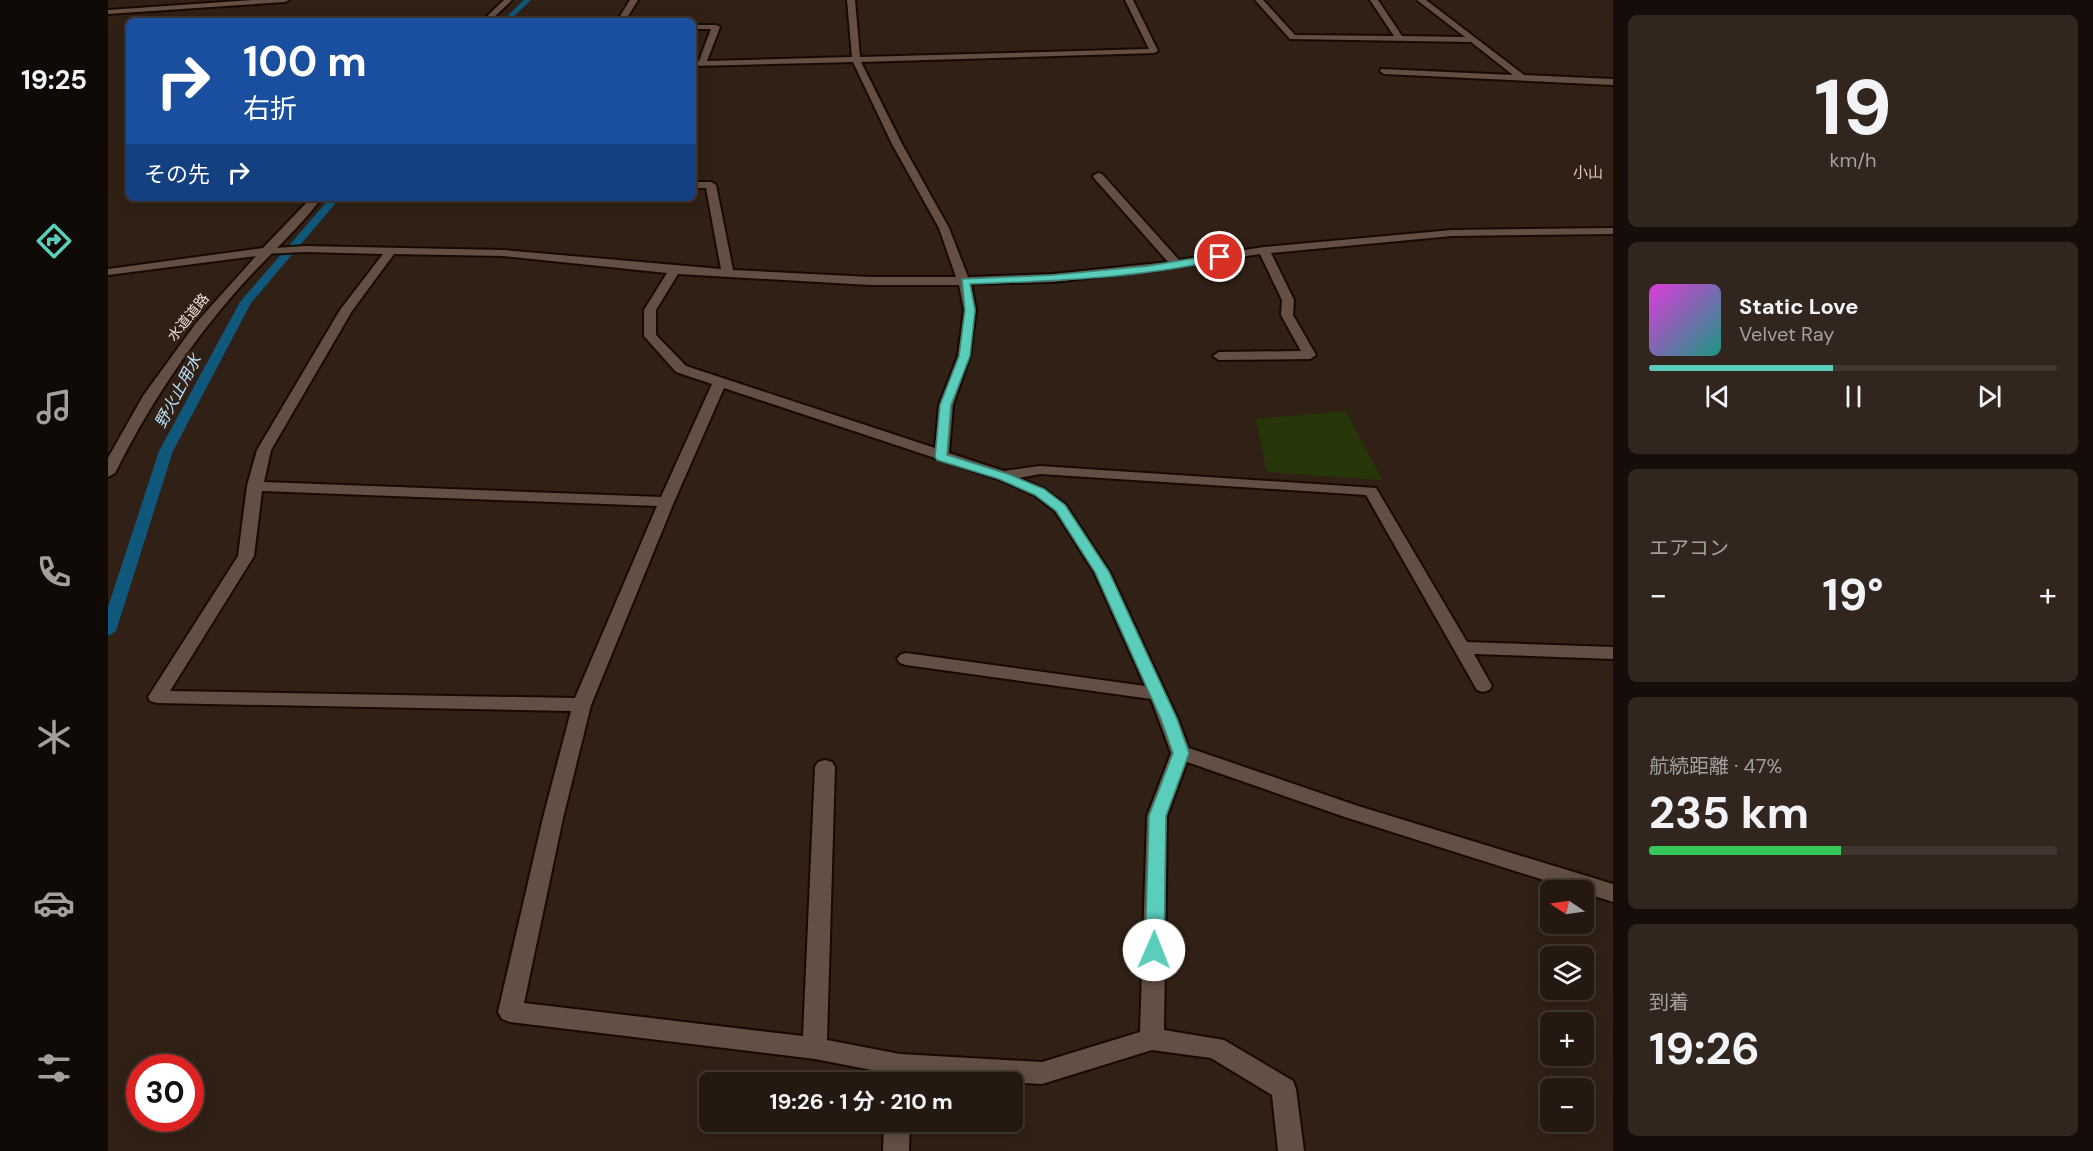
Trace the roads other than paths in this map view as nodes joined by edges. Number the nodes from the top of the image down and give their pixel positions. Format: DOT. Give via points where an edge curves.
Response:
graph roads {
  1 [pos="285,0"];
  2 [pos="508,0"];
  3 [pos="634,0"];
  4 [pos="850,0"];
  5 [pos="1129,0"];
  6 [pos="1259,0"];
  7 [pos="1374,0"];
  8 [pos="1421,0"];
  9 [pos="108,12"];
  10 [pos="489,18"];
  11 [pos="623,18"];
  12 [pos="696,27"];
  13 [pos="1400,39"];
  14 [pos="1473,40"];
  15 [pos="856,60"];
  16 [pos="698,64"];
  17 [pos="1384,71"];
  18 [pos="1521,77"];
  19 [pos="1613,82"];
  20 [pos="1098,176"];
  21 [pos="696,185"];
  22 [pos="314,201"];
  23 [pos="1613,231"];
  24 [pos="1264,250"];
  25 [pos="264,251"];
  26 [pos="391,251"];
  27 [pos="1176,264"];
  28 [pos="674,270"];
  29 [pos="108,272"];
  30 [pos="728,273"];
  31 [pos="965,281"];
  32 [pos="1219,356"];
  33 [pos="720,381"];
  34 [pos="941,457"];
  35 [pos="108,473"];
  36 [pos="1003,476"];
  37 [pos="255,486"];
  38 [pos="666,502"];
  39 [pos="1462,648"];
  40 [pos="1613,652"];
  41 [pos="906,658"];
  42 [pos="1483,686"];
  43 [pos="1157,694"];
  44 [pos="582,705"];
  45 [pos="1181,753"];
  46 [pos="825,767"];
  47 [pos="1613,893"];
  48 [pos="1152,1039"];
  49 [pos="815,1048"];
  50 [pos="893,1072"];
  51 [pos="1023,1073"];
  52 [pos="897,1132"];
  53 [pos="896,1151"];
  54 [pos="1291,1151"];
  1 -- 9 [label="street"];
  2 -- 10 [label="street"];
  3 -- 11 [label="street"];
  4 -- 15 [label="street"];
  5 -- 15 [label="street" via="1154,51"];
  6 -- 13 [label="street" via="1293,37"];
  7 -- 13 [label="street"];
  8 -- 14 [label="street"];
  12 -- 16 [label="street" via="716,27"];
  13 -- 14 [label="street"];
  14 -- 18 [label="street"];
  15 -- 16 [label="street"];
  15 -- 31 [label="street" via="944,228"];
  17 -- 18 [label="street"];
  18 -- 19 [label="street"];
  20 -- 27 [label="street"];
  21 -- 30 [label="street" via="711,184"];
  22 -- 25 [label="street, 水道道路"];
  23 -- 24 [label="street" via="1452,233"];
  24 -- 27 [label="street"];
  24 -- 32 [label="street" via="1288,300 1287,315 1310,355"];
  25 -- 26 [label="street"];
  25 -- 29 [label="street"];
  25 -- 35 [label="street, 水道道路" via="156,383"];
  26 -- 28 [label="street" via="503,253"];
  26 -- 37 [label="street" via="346,310 264,450"];
  27 -- 31 [label="street" via="1053,278"];
  28 -- 30 [label="street"];
  28 -- 33 [label="street" via="650,310 650,336 681,369"];
  30 -- 31 [label="street" via="870,281"];
  31 -- 34 [label="street" via="970,310 964,356 946,405"];
  33 -- 34 [label="street"];
  33 -- 38 [label="street"];
  34 -- 36 [label="street"];
  36 -- 39 [label="street" via="1040,470 1371,490"];
  36 -- 43 [label="street" via="1039,492 1061,508 1102,572"];
  37 -- 38 [label="street"];
  37 -- 44 [label="street" via="246,556 157,697"];
  38 -- 44 [label="street"];
  39 -- 40 [label="street"];
  39 -- 42 [label="street"];
  41 -- 43 [label="street"];
  43 -- 45 [label="street"];
  44 -- 49 [label="street" via="510,1012"];
  45 -- 47 [label="street" via="1352,812"];
  45 -- 48 [label="street" via="1157,816"];
  46 -- 49 [label="street"];
  48 -- 51 [label="street" via="1042,1073"];
  48 -- 54 [label="street" via="1215,1048 1284,1089"];
  49 -- 50 [label="street"];
  52 -- 53 [label="street"];
}
